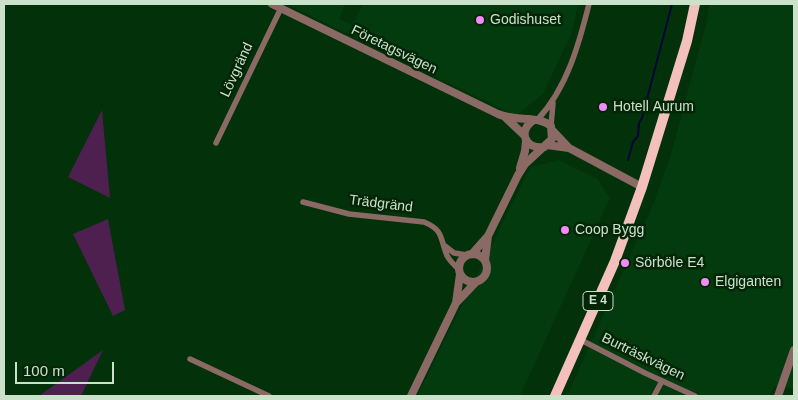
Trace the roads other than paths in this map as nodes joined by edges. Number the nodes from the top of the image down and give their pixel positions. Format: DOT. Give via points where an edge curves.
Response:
graph roads {
  1 [pos="272,4"];
  2 [pos="590,4"];
  3 [pos="695,4"];
  4 [pos="281,8"];
  5 [pos="554,101"];
  6 [pos="506,118"];
  7 [pos="536,119"];
  8 [pos="551,128"];
  9 [pos="525,138"];
  10 [pos="216,143"];
  11 [pos="545,146"];
  12 [pos="569,148"];
  13 [pos="518,175"];
  14 [pos="642,187"];
  15 [pos="303,202"];
  16 [pos="488,236"];
  17 [pos="445,246"];
  18 [pos="469,254"];
  19 [pos="485,260"];
  20 [pos="459,271"];
  21 [pos="476,282"];
  22 [pos="456,303"];
  23 [pos="581,340"];
  24 [pos="794,350"];
  25 [pos="190,359"];
  26 [pos="662,381"];
  27 [pos="270,396"];
  28 [pos="411,396"];
  29 [pos="554,396"];
  30 [pos="654,396"];
  31 [pos="695,396"];
  32 [pos="778,396"];
  1 -- 4 [label="street, Företagsvägen"];
  2 -- 5 [label="street" via="579,42"];
  3 -- 14 [label="highway, E 4" via="687,41"];
  4 -- 6 [label="street, Företagsvägen"];
  4 -- 10 [label="street, Lövgränd"];
  5 -- 7 [label="street"];
  5 -- 8 [label="street"];
  6 -- 7 [label="street, Företagsvägen"];
  6 -- 9 [label="street, Företagsvägen"];
  7 -- 8 [label="street" via="545,121"];
  7 -- 9 [label="street" via="528,123"];
  8 -- 11 [label="street" via="552,139"];
  8 -- 12 [label="street"];
  9 -- 11 [label="street" via="534,147"];
  9 -- 13 [label="street"];
  11 -- 12 [label="street"];
  11 -- 13 [label="street"];
  12 -- 14 [label="street"];
  13 -- 16 [label="street"];
  14 -- 23 [label="highway, E 4"];
  15 -- 17 [label="street, Trädgränd" via="349,214 424,222 434,227"];
  16 -- 18 [label="street"];
  16 -- 19 [label="street"];
  17 -- 18 [label="street" via="454,253"];
  17 -- 20 [label="street, Trädgränd" via="446,255"];
  18 -- 19 [label="street"];
  18 -- 20 [label="street" via="460,261"];
  19 -- 21 [label="street" via="487,272 482,280"];
  20 -- 21 [label="street" via="466,281"];
  20 -- 22 [label="street"];
  21 -- 22 [label="street"];
  22 -- 28 [label="street"];
  23 -- 26 [label="street, Burträskvägen"];
  23 -- 29 [label="highway, E 4"];
  24 -- 32 [label="street"];
  25 -- 27 [label="street"];
  26 -- 30 [label="street"];
  26 -- 31 [label="street, Burträskvägen"];
}
